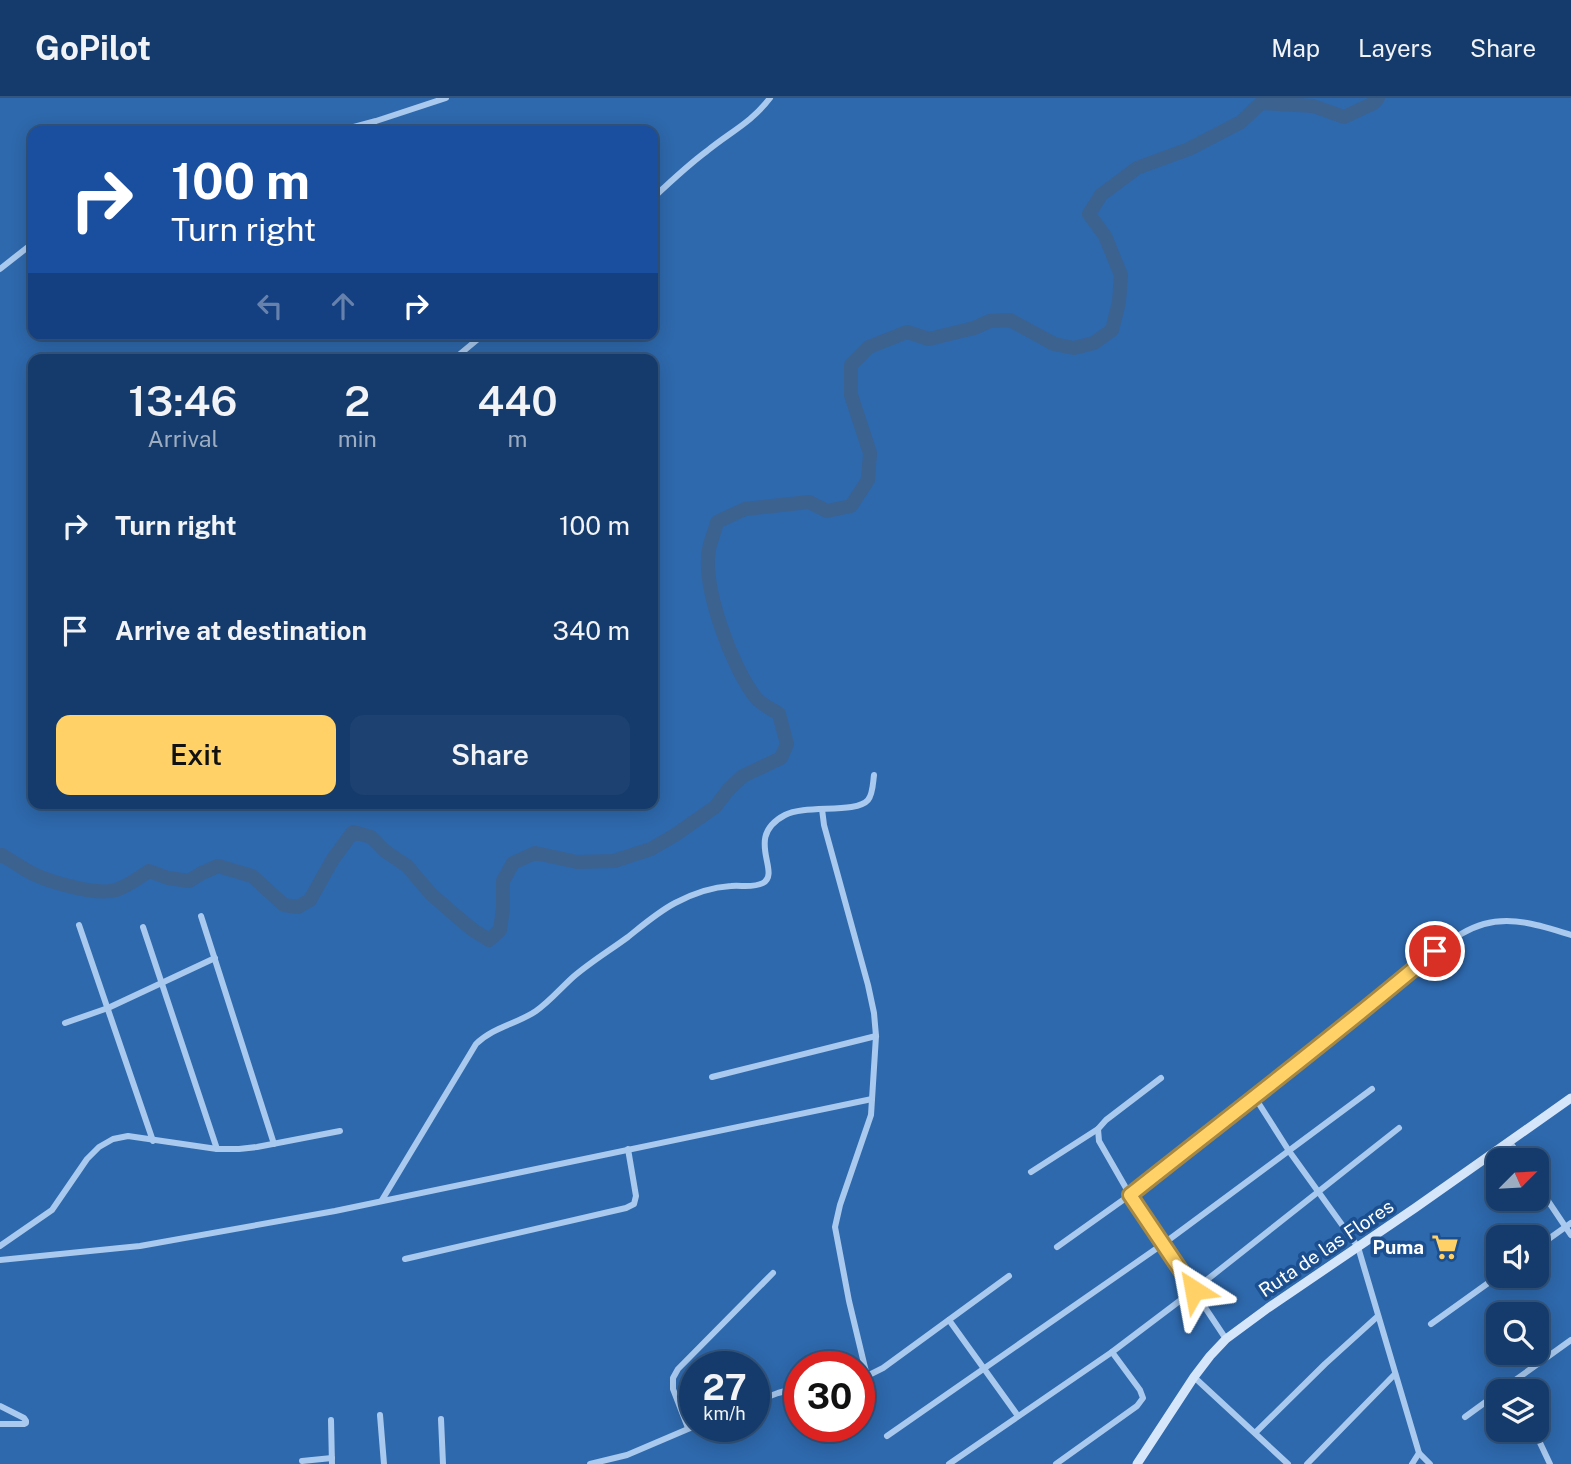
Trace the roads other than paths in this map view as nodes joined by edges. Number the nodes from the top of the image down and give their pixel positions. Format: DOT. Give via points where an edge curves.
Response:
graph roads {
  1 [pos="446,98"];
  2 [pos="770,98"];
  3 [pos="358,126"];
  4 [pos="658,193"];
  5 [pos="28,247"];
  6 [pos="0,269"];
  7 [pos="477,340"];
  8 [pos="460,354"];
  9 [pos="874,775"];
  10 [pos="822,809"];
  11 [pos="201,916"];
  12 [pos="79,925"];
  13 [pos="143,927"];
  14 [pos="1571,935"];
  15 [pos="215,958"];
  16 [pos="161,983"];
  17 [pos="108,1008"];
  18 [pos="65,1023"];
  19 [pos="876,1036"];
  20 [pos="712,1077"];
  21 [pos="1161,1078"];
  22 [pos="1372,1088"];
  23 [pos="1254,1096"];
  24 [pos="1571,1098"];
  25 [pos="872,1099"];
  26 [pos="1399,1128"];
  27 [pos="1098,1129"];
  28 [pos="340,1132"];
  29 [pos="153,1141"];
  30 [pos="1509,1141"];
  31 [pos="274,1144"];
  32 [pos="1514,1148"];
  33 [pos="217,1149"];
  34 [pos="628,1149"];
  35 [pos="1289,1151"];
  36 [pos="1031,1172"];
  37 [pos="1319,1191"];
  38 [pos="1130,1195"];
  39 [pos="1549,1200"];
  40 [pos="382,1201"];
  41 [pos="1568,1225"];
  42 [pos="1571,1236"];
  43 [pos="1549,1239"];
  44 [pos="1163,1244"];
  45 [pos="0,1246"];
  46 [pos="1057,1247"];
  47 [pos="1358,1247"];
  48 [pos="405,1259"];
  49 [pos="0,1260"];
  50 [pos="773,1273"];
  51 [pos="1009,1276"];
  52 [pos="1486,1285"];
  53 [pos="1194,1290"];
  54 [pos="1378,1316"];
  55 [pos="949,1320"];
  56 [pos="1431,1324"];
  57 [pos="1226,1339"];
  58 [pos="1571,1340"];
  59 [pos="696,1351"];
  60 [pos="861,1351"];
  61 [pos="1112,1352"];
  62 [pos="679,1368"];
  63 [pos="984,1369"];
  64 [pos="875,1372"];
  65 [pos="1395,1374"];
  66 [pos="1194,1377"];
  67 [pos="1517,1379"];
  68 [pos="679,1401"];
  69 [pos="1486,1402"];
  70 [pos="0,1406"];
  71 [pos="380,1415"];
  72 [pos="1017,1416"];
  73 [pos="1465,1417"];
  74 [pos="441,1419"];
  75 [pos="331,1420"];
  76 [pos="0,1424"];
  77 [pos="679,1433"];
  78 [pos="1255,1433"];
  79 [pos="887,1436"];
  80 [pos="1540,1442"];
  81 [pos="1419,1453"];
  82 [pos="302,1461"];
  83 [pos="332,1461"];
  84 [pos="384,1464"];
  85 [pos="443,1464"];
  86 [pos="590,1464"];
  87 [pos="948,1464"];
  88 [pos="1056,1464"];
  89 [pos="1137,1464"];
  90 [pos="1288,1464"];
  91 [pos="1307,1464"];
  92 [pos="1412,1464"];
  93 [pos="1430,1464"];
  94 [pos="1550,1464"];
  1 -- 3 [label="street"];
  2 -- 4 [label="street" via="745,125 708,149"];
  5 -- 6 [label="street"];
  7 -- 8 [label="street"];
  9 -- 10 [label="street" via="867,802"];
  10 -- 19 [label="street" via="868,985"];
  10 -- 40 [label="street" via="787,814 768,830 763,843 769,869 766,882 697,893 674,903 573,976 539,1009 485,1035"];
  11 -- 15 [label="street"];
  12 -- 17 [label="street"];
  13 -- 16 [label="street"];
  14 -- 23 [label="street" via="1505,921 1484,924 1459,936"];
  15 -- 16 [label="street"];
  15 -- 31 [label="street"];
  16 -- 17 [label="street"];
  16 -- 33 [label="street"];
  17 -- 18 [label="street"];
  17 -- 29 [label="street"];
  19 -- 20 [label="street"];
  19 -- 25 [label="street"];
  21 -- 27 [label="street"];
  22 -- 35 [label="street"];
  23 -- 35 [label="street"];
  23 -- 38 [label="street"];
  24 -- 30 [label="main road, Ruta de las Flores"];
  25 -- 34 [label="street"];
  25 -- 60 [label="street" via="835,1227"];
  26 -- 37 [label="street"];
  27 -- 36 [label="street"];
  27 -- 38 [label="street" via="1099,1141"];
  28 -- 31 [label="street"];
  29 -- 33 [label="street"];
  29 -- 45 [label="street" via="128,1136 99,1147 52,1210"];
  30 -- 32 [label="street"];
  30 -- 47 [label="main road, Ruta de las Flores"];
  31 -- 33 [label="street"];
  34 -- 40 [label="street"];
  34 -- 48 [label="street" via="636,1196 634,1204 626,1208"];
  35 -- 37 [label="street"];
  35 -- 44 [label="street"];
  37 -- 47 [label="street"];
  37 -- 53 [label="street"];
  38 -- 44 [label="street"];
  38 -- 46 [label="street"];
  39 -- 41 [label="street"];
  40 -- 49 [label="street" via="141,1246"];
  41 -- 42 [label="street"];
  41 -- 43 [label="street"];
  44 -- 53 [label="street"];
  44 -- 63 [label="street"];
  47 -- 54 [label="street"];
  47 -- 57 [label="main road, Ruta de las Flores"];
  50 -- 59 [label="street"];
  51 -- 55 [label="street"];
  52 -- 56 [label="street"];
  53 -- 57 [label="street"];
  53 -- 61 [label="street"];
  54 -- 65 [label="street"];
  54 -- 78 [label="street"];
  55 -- 63 [label="street"];
  55 -- 64 [label="street"];
  57 -- 66 [label="main road, Ruta de las Flores"];
  58 -- 67 [label="street"];
  61 -- 72 [label="street"];
  61 -- 88 [label="street" via="1143,1398"];
  62 -- 68 [label="street" via="673,1389"];
  63 -- 72 [label="street"];
  63 -- 79 [label="street"];
  65 -- 81 [label="street"];
  65 -- 91 [label="street"];
  66 -- 78 [label="street"];
  66 -- 89 [label="main road, Ruta de las Flores"];
  69 -- 73 [label="street"];
  70 -- 76 [label="street" via="26,1421"];
  71 -- 84 [label="street"];
  72 -- 87 [label="street"];
  74 -- 85 [label="street"];
  75 -- 83 [label="street"];
  77 -- 86 [label="street" via="627,1455"];
  78 -- 90 [label="street"];
  80 -- 94 [label="street"];
  81 -- 92 [label="street"];
  81 -- 93 [label="street"];
  82 -- 83 [label="street"];
}
